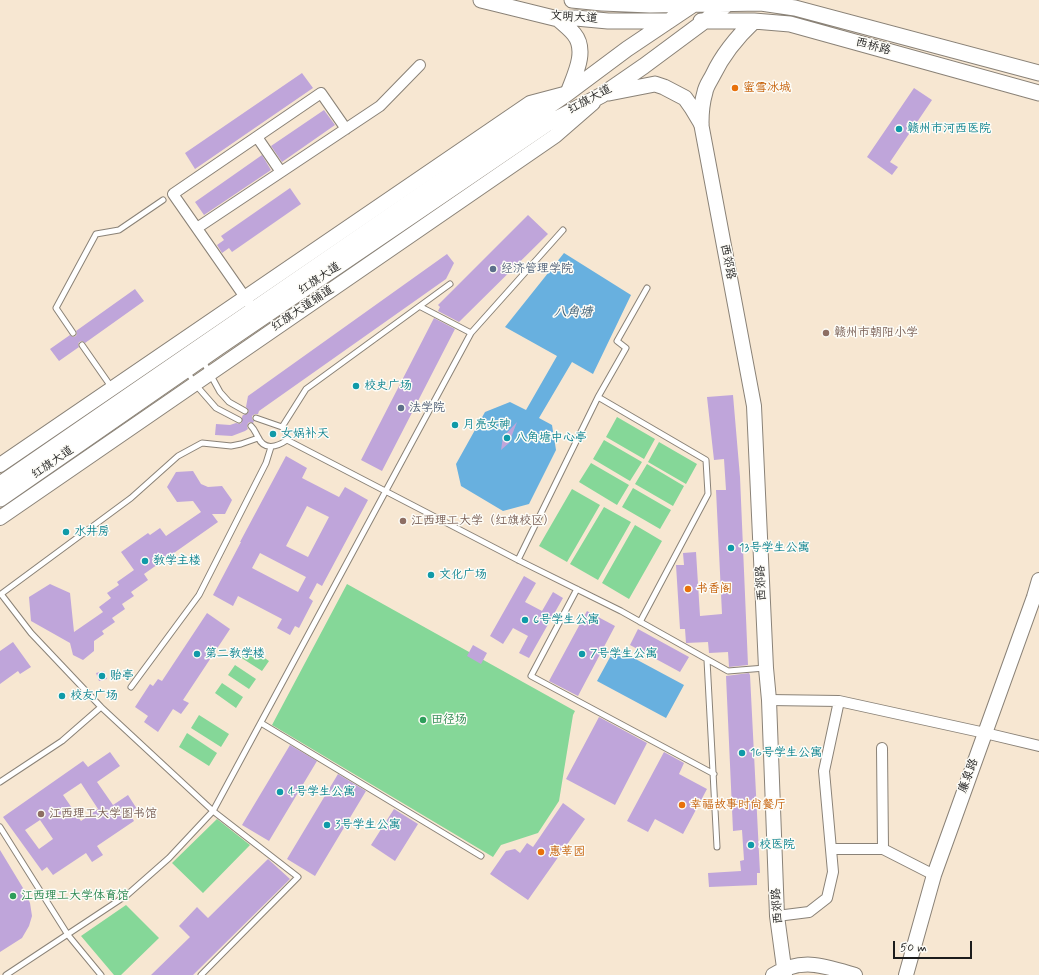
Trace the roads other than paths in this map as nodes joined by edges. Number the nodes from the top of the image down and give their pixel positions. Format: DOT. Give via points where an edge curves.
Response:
graph roads {
  1 [pos="481,0"];
  2 [pos="572,0"];
  3 [pos="730,1"];
  4 [pos="696,2"];
  5 [pos="792,4"];
  6 [pos="558,19"];
  7 [pos="669,21"];
  8 [pos="705,21"];
  9 [pos="754,21"];
  10 [pos="420,65"];
  11 [pos="1039,73"];
  12 [pos="568,93"];
  13 [pos="1039,93"];
  14 [pos="602,95"];
  15 [pos="701,123"];
  16 [pos="346,129"];
  17 [pos="257,137"];
  18 [pos="281,172"];
  19 [pos="163,200"];
  20 [pos="197,228"];
  21 [pos="564,230"];
  22 [pos="450,284"];
  23 [pos="647,288"];
  24 [pos="245,297"];
  25 [pos="420,307"];
  26 [pos="254,310"];
  27 [pos="73,333"];
  28 [pos="471,333"];
  29 [pos="82,345"];
  30 [pos="198,355"];
  31 [pos="183,365"];
  32 [pos="210,373"];
  33 [pos="195,384"];
  34 [pos="112,388"];
  35 [pos="598,398"];
  36 [pos="121,400"];
  37 [pos="245,411"];
  38 [pos="256,418"];
  39 [pos="240,420"];
  40 [pos="251,426"];
  41 [pos="282,427"];
  42 [pos="258,438"];
  43 [pos="287,440"];
  44 [pos="271,447"];
  45 [pos="0,465"];
  46 [pos="0,484"];
  47 [pos="386,492"];
  48 [pos="0,499"];
  49 [pos="0,518"];
  50 [pos="518,560"];
  51 [pos="1039,580"];
  52 [pos="577,590"];
  53 [pos="640,622"];
  54 [pos="707,660"];
  55 [pos="766,668"];
  56 [pos="131,687"];
  57 [pos="769,700"];
  58 [pos="839,700"];
  59 [pos="101,707"];
  60 [pos="261,723"];
  61 [pos="985,733"];
  62 [pos="1039,746"];
  63 [pos="882,748"];
  64 [pos="714,774"];
  65 [pos="0,782"];
  66 [pos="213,811"];
  67 [pos="0,827"];
  68 [pos="717,848"];
  69 [pos="831,849"];
  70 [pos="883,849"];
  71 [pos="482,856"];
  72 [pos="934,875"];
  73 [pos="777,916"];
  74 [pos="68,935"];
  75 [pos="781,973"];
  76 [pos="6,975"];
  77 [pos="101,975"];
  78 [pos="201,975"];
  79 [pos="855,975"];
  80 [pos="906,975"];
  1 -- 6 [label="main road, 文明大道"];
  2 -- 4 [label="main road, 文明大道" via="644,5"];
  3 -- 4 [label="main road, 文明大道"];
  3 -- 5 [label="main road, 西桥路"];
  3 -- 8 [label="main road, 红旗大道"];
  4 -- 7 [label="main road, 红旗大道"];
  5 -- 11 [label="main road, 西桥路"];
  6 -- 7 [label="main road, 文明大道"];
  6 -- 12 [label="main road" via="574,34 580,53 580,61"];
  7 -- 8 [label="main road, 文明大道"];
  7 -- 12 [label="main road, 红旗大道"];
  8 -- 9 [label="main road, 西桥路"];
  8 -- 14 [label="main road, 红旗大道"];
  9 -- 13 [label="main road, 西桥路" via="790,24"];
  9 -- 15 [label="main road" via="730,46 715,70 705,90"];
  10 -- 16 [label="street" via="380,106"];
  12 -- 24 [label="main road" via="530,103"];
  12 -- 26 [label="main road, 红旗大道"];
  14 -- 15 [label="main road" via="655,84 685,98"];
  14 -- 30 [label="main road, 红旗大道" via="547,124"];
  14 -- 32 [label="main road, 红旗大道辅道" via="556,136"];
  15 -- 55 [label="main road, 西郊路" via="754,406"];
  16 -- 17 [label="street" via="321,93"];
  16 -- 18 [label="street"];
  17 -- 18 [label="street"];
  17 -- 20 [label="street" via="173,194"];
  18 -- 20 [label="street"];
  19 -- 27 [label="lane" via="119,230 96,234 56,308"];
  20 -- 24 [label="street"];
  21 -- 28 [label="lane"];
  22 -- 25 [label="lane"];
  23 -- 35 [label="lane" via="617,341 626,348"];
  24 -- 26 [label="street"];
  24 -- 34 [label="main road"];
  25 -- 28 [label="lane"];
  25 -- 41 [label="lane" via="306,389"];
  26 -- 30 [label="main road, 红旗大道"];
  28 -- 47 [label="lane"];
  29 -- 34 [label="lane"];
  30 -- 31 [label="main road, 红旗大道"];
  30 -- 32 [label="lane"];
  31 -- 33 [label="lane"];
  31 -- 36 [label="main road, 红旗大道"];
  31 -- 48 [label="main road, 红旗大道"];
  32 -- 33 [label="main road, 红旗大道辅道"];
  32 -- 37 [label="lane" via="213,383 229,402"];
  33 -- 39 [label="lane" via="216,408"];
  33 -- 49 [label="main road, 红旗大道辅道"];
  34 -- 36 [label="lane"];
  34 -- 45 [label="main road"];
  35 -- 50 [label="lane"];
  35 -- 53 [label="lane" via="706,460 708,494"];
  36 -- 46 [label="main road, 红旗大道"];
  38 -- 41 [label="lane"];
  40 -- 42 [label="lane" via="256,430"];
  41 -- 43 [label="lane" via="286,431"];
  42 -- 44 [label="lane"];
  42 -- 59 [label="lane" via="231,446 202,443 178,456 131,498 1,594 31,633"];
  43 -- 44 [label="lane"];
  43 -- 47 [label="lane"];
  44 -- 56 [label="lane" via="266,463 199,595"];
  47 -- 50 [label="lane"];
  47 -- 60 [label="lane"];
  50 -- 52 [label="lane"];
  51 -- 61 [label="main road, 廉泉路"];
  52 -- 53 [label="lane"];
  52 -- 64 [label="lane" via="531,676"];
  53 -- 54 [label="lane"];
  54 -- 55 [label="lane" via="728,671"];
  54 -- 64 [label="lane"];
  55 -- 57 [label="main road, 西郊路"];
  57 -- 58 [label="street"];
  57 -- 73 [label="main road, 西郊路"];
  58 -- 61 [label="street"];
  58 -- 69 [label="street" via="824,771"];
  59 -- 65 [label="lane" via="62,741"];
  59 -- 66 [label="lane"];
  60 -- 66 [label="lane"];
  60 -- 71 [label="lane"];
  61 -- 62 [label="street"];
  61 -- 72 [label="main road, 廉泉路"];
  63 -- 70 [label="street"];
  64 -- 68 [label="lane"];
  66 -- 74 [label="lane" via="169,858 127,895"];
  66 -- 78 [label="lane" via="298,877"];
  67 -- 74 [label="lane"];
  69 -- 70 [label="street"];
  69 -- 73 [label="street" via="833,872 827,898 809,912"];
  70 -- 72 [label="street"];
  72 -- 80 [label="main road, 廉泉路"];
  73 -- 75 [label="main road, 西郊路"];
  74 -- 76 [label="lane"];
  74 -- 77 [label="lane"];
  75 -- 79 [label="main road" via="807,963"];
}
